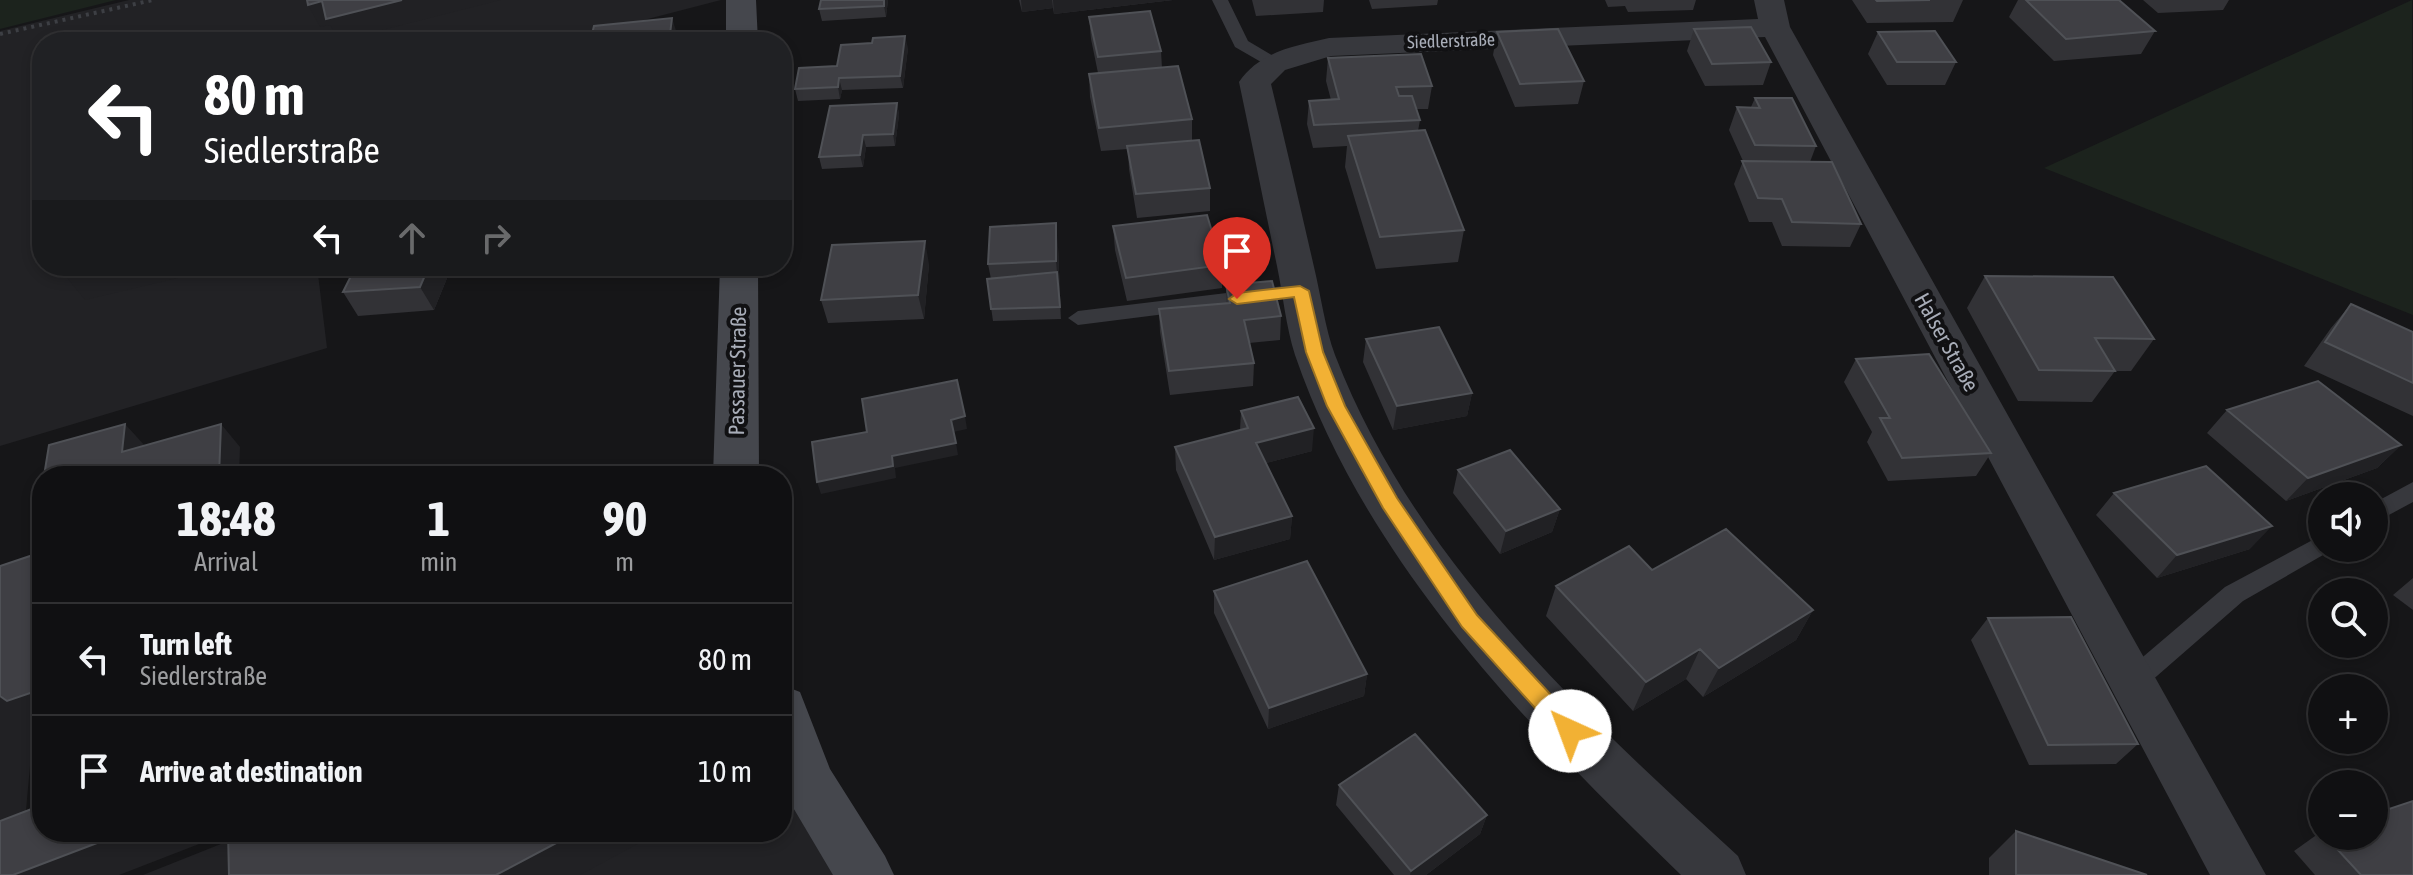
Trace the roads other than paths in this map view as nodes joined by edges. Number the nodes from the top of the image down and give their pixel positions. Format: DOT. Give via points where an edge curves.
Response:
graph roads {
  1 [pos="741,0"];
  2 [pos="1220,0"];
  3 [pos="1772,14"];
  4 [pos="742,32"];
  5 [pos="1274,63"];
  6 [pos="739,276"];
  7 [pos="1300,291"];
  8 [pos="1078,318"];
  9 [pos="736,466"];
  10 [pos="2413,491"];
  11 [pos="2388,506"];
  12 [pos="2308,552"];
  13 [pos="2133,681"];
  14 [pos="792,737"];
  15 [pos="865,875"];
  16 [pos="1719,875"];
  17 [pos="2239,875"];
  1 -- 4 [label="street"];
  2 -- 5 [label="lane" via="1241,44"];
  3 -- 5 [label="street, Siedlerstraße" via="1329,47"];
  3 -- 13 [label="street, Halser Straße"];
  5 -- 7 [label="street" via="1255,82"];
  6 -- 9 [label="street, Passauer Straße"];
  7 -- 8 [label="lane"];
  7 -- 16 [label="street" via="1314,352 1343,419 1416,546 1470,621 1590,753"];
  10 -- 11 [label="lane"];
  12 -- 13 [label="lane" via="2234,594"];
  13 -- 17 [label="street, Halser Straße"];
  14 -- 15 [label="street" via="807,781"];
}
